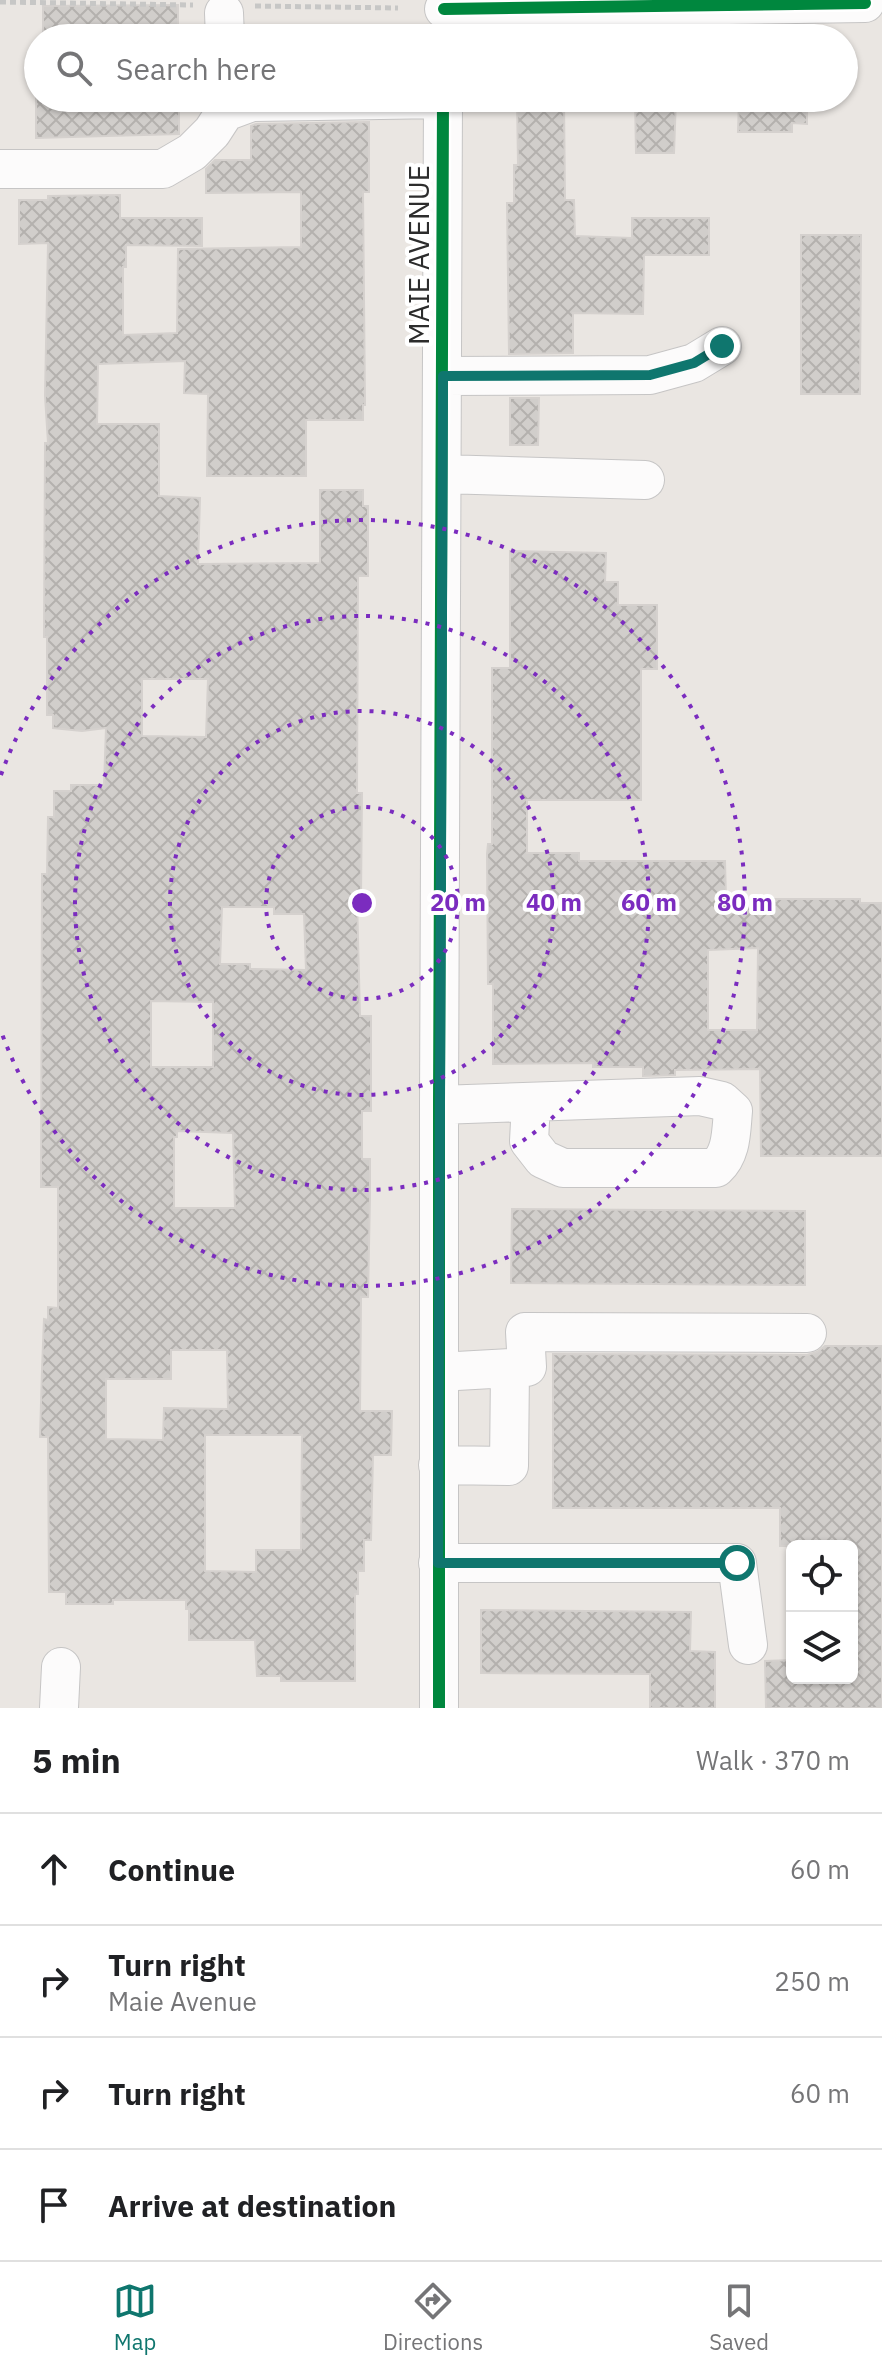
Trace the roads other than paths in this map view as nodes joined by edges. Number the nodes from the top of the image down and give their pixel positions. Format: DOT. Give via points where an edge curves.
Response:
graph roads {
  1 [pos="865,3"];
  2 [pos="444,16"];
  3 [pos="222,112"];
  4 [pos="443,112"];
  5 [pos="0,169"];
  6 [pos="722,346"];
  7 [pos="443,376"];
  8 [pos="442,474"];
  9 [pos="645,480"];
  10 [pos="531,1103"];
  11 [pos="439,1105"];
  12 [pos="807,1333"];
  13 [pos="510,1368"];
  14 [pos="439,1372"];
  15 [pos="438,1465"];
  16 [pos="438,1563"];
  17 [pos="748,1645"];
  18 [pos="61,1667"];
  19 [pos="59,1708"];
  20 [pos="439,1708"];
  1 -- 2 [label="street"];
  3 -- 5 [label="street" via="212,132 192,152 163,169"];
  4 -- 7 [label="street, MAIE AVENUE"];
  6 -- 7 [label="street" via="694,363 650,375"];
  7 -- 8 [label="street, MAIE AVENUE"];
  8 -- 9 [label="street"];
  8 -- 11 [label="street, MAIE AVENUE"];
  10 -- 10 [label="street" via="529,1141 543,1159 563,1168 716,1168 730,1142 733,1111 722,1101 700,1096"];
  10 -- 11 [label="street"];
  11 -- 14 [label="street, MAIE AVENUE"];
  12 -- 13 [label="street" via="525,1332 527,1367"];
  13 -- 14 [label="street"];
  13 -- 15 [label="street" via="509,1466"];
  14 -- 15 [label="street, MAIE AVENUE"];
  15 -- 16 [label="street, MAIE AVENUE"];
  16 -- 17 [label="street" via="737,1563"];
  16 -- 20 [label="street, MAIE AVENUE"];
  18 -- 19 [label="street"];
}
